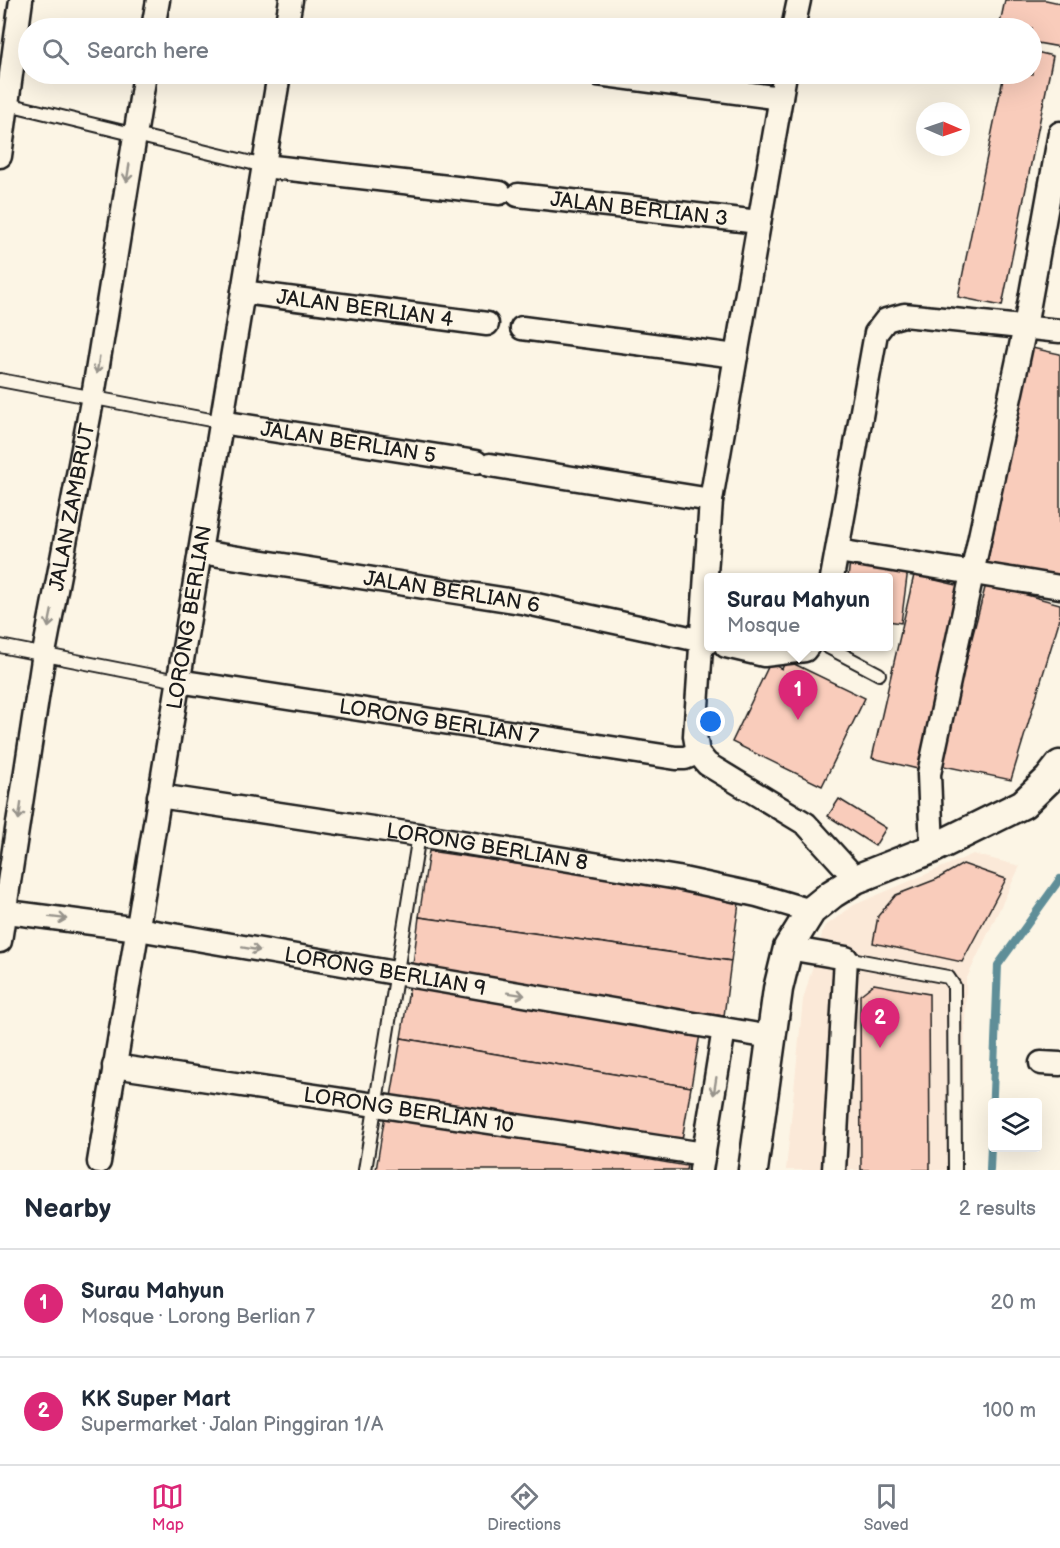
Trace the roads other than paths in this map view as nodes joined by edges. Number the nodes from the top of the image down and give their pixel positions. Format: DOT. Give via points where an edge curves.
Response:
graph roads {
  1 [pos="21,0"];
  2 [pos="158,0"];
  3 [pos="291,0"];
  4 [pos="799,0"];
  5 [pos="18,18"];
  6 [pos="18,18"];
  7 [pos="155,18"];
  8 [pos="288,18"];
  9 [pos="796,18"];
  10 [pos="143,84"];
  11 [pos="277,84"];
  12 [pos="674,84"];
  13 [pos="783,84"];
  14 [pos="781,98"];
  15 [pos="4,104"];
  16 [pos="134,134"];
  17 [pos="1059,144"];
  18 [pos="0,156"];
  19 [pos="264,166"];
  20 [pos="759,222"];
  21 [pos="243,291"];
  22 [pos="487,324"];
  23 [pos="1025,327"];
  24 [pos="522,328"];
  25 [pos="1060,331"];
  26 [pos="736,356"];
  27 [pos="0,380"];
  28 [pos="93,396"];
  29 [pos="221,422"];
  30 [pos="711,500"];
  31 [pos="838,551"];
  32 [pos="200,552"];
  33 [pos="708,573"];
  34 [pos="833,573"];
  35 [pos="973,574"];
  36 [pos="1060,587"];
  37 [pos="704,642"];
  38 [pos="0,646"];
  39 [pos="704,651"];
  40 [pos="747,651"];
  41 [pos="797,651"];
  42 [pos="835,651"];
  43 [pos="44,653"];
  44 [pos="879,674"];
  45 [pos="178,681"];
  46 [pos="698,753"];
  47 [pos="1060,765"];
  48 [pos="159,796"];
  49 [pos="418,835"];
  50 [pos="932,849"];
  51 [pos="856,879"];
  52 [pos="3,911"];
  53 [pos="811,911"];
  54 [pos="138,929"];
  55 [pos="0,941"];
  56 [pos="788,948"];
  57 [pos="846,958"];
  58 [pos="397,974"];
  59 [pos="724,1029"];
  60 [pos="770,1037"];
  61 [pos="114,1066"];
  62 [pos="376,1105"];
  63 [pos="99,1162"];
  64 [pos="702,1162"];
  65 [pos="365,1170"];
  66 [pos="753,1170"];
  67 [pos="834,1170"];
  68 [pos="955,1170"];
  1 -- 5 [label="street"];
  2 -- 7 [label="street"];
  3 -- 8 [label="street"];
  4 -- 9 [label="street"];
  6 -- 15 [label="street"];
  10 -- 16 [label="street, JALAN ZAMBRUT"];
  11 -- 19 [label="street, LORONG BERLIAN"];
  12 -- 14 [label="street"];
  13 -- 14 [label="street"];
  14 -- 20 [label="street"];
  15 -- 16 [label="lane"];
  15 -- 18 [label="street"];
  16 -- 19 [label="lane"];
  16 -- 28 [label="street, JALAN ZAMBRUT, one-way"];
  17 -- 23 [label="street"];
  19 -- 20 [label="street, JALAN BERLIAN 3"];
  19 -- 21 [label="street, LORONG BERLIAN"];
  20 -- 26 [label="street"];
  21 -- 22 [label="street, JALAN BERLIAN 4"];
  21 -- 29 [label="street, LORONG BERLIAN"];
  23 -- 25 [label="street"];
  23 -- 31 [label="street" via="904,315 886,320 876,333"];
  23 -- 35 [label="street"];
  24 -- 26 [label="street"];
  26 -- 30 [label="street"];
  27 -- 28 [label="lane"];
  28 -- 29 [label="lane"];
  28 -- 43 [label="street, JALAN ZAMBRUT, one-way"];
  29 -- 30 [label="street, JALAN BERLIAN 5"];
  29 -- 32 [label="street, LORONG BERLIAN"];
  30 -- 33 [label="street"];
  31 -- 34 [label="street"];
  31 -- 35 [label="street"];
  32 -- 37 [label="street, JALAN BERLIAN 6" via="527,603"];
  32 -- 45 [label="street, LORONG BERLIAN"];
  35 -- 36 [label="street"];
  35 -- 50 [label="street" via="929,774"];
  38 -- 43 [label="lane"];
  39 -- 46 [label="street" via="695,736"];
  40 -- 41 [label="street" via="764,655"];
  42 -- 44 [label="lane"];
  43 -- 45 [label="lane"];
  43 -- 52 [label="street, JALAN ZAMBRUT, one-way"];
  45 -- 46 [label="street, LORONG BERLIAN 7" via="676,758"];
  45 -- 48 [label="street, LORONG BERLIAN"];
  46 -- 51 [label="street" via="707,764 806,824"];
  47 -- 50 [label="street" via="1023,804"];
  48 -- 49 [label="street, LORONG BERLIAN 8"];
  48 -- 54 [label="street, LORONG BERLIAN"];
  49 -- 53 [label="street, LORONG BERLIAN 8" via="678,878"];
  49 -- 58 [label="lane"];
  50 -- 51 [label="street"];
  51 -- 53 [label="street"];
  52 -- 54 [label="street, LORONG BERLIAN 9, one-way"];
  52 -- 55 [label="street, JALAN ZAMBRUT"];
  53 -- 56 [label="street"];
  54 -- 58 [label="street, LORONG BERLIAN 9, one-way"];
  54 -- 61 [label="street, LORONG BERLIAN"];
  56 -- 57 [label="street"];
  56 -- 60 [label="street"];
  57 -- 67 [label="street"];
  57 -- 68 [label="lane" via="948,977 954,986"];
  58 -- 59 [label="street, LORONG BERLIAN 9, one-way"];
  58 -- 62 [label="lane"];
  59 -- 60 [label="street, LORONG BERLIAN 9"];
  59 -- 64 [label="street, one-way"];
  60 -- 66 [label="street"];
  61 -- 62 [label="street, LORONG BERLIAN 10"];
  61 -- 63 [label="street, LORONG BERLIAN"];
  62 -- 64 [label="street, LORONG BERLIAN 10"];
  62 -- 65 [label="lane"];
}
